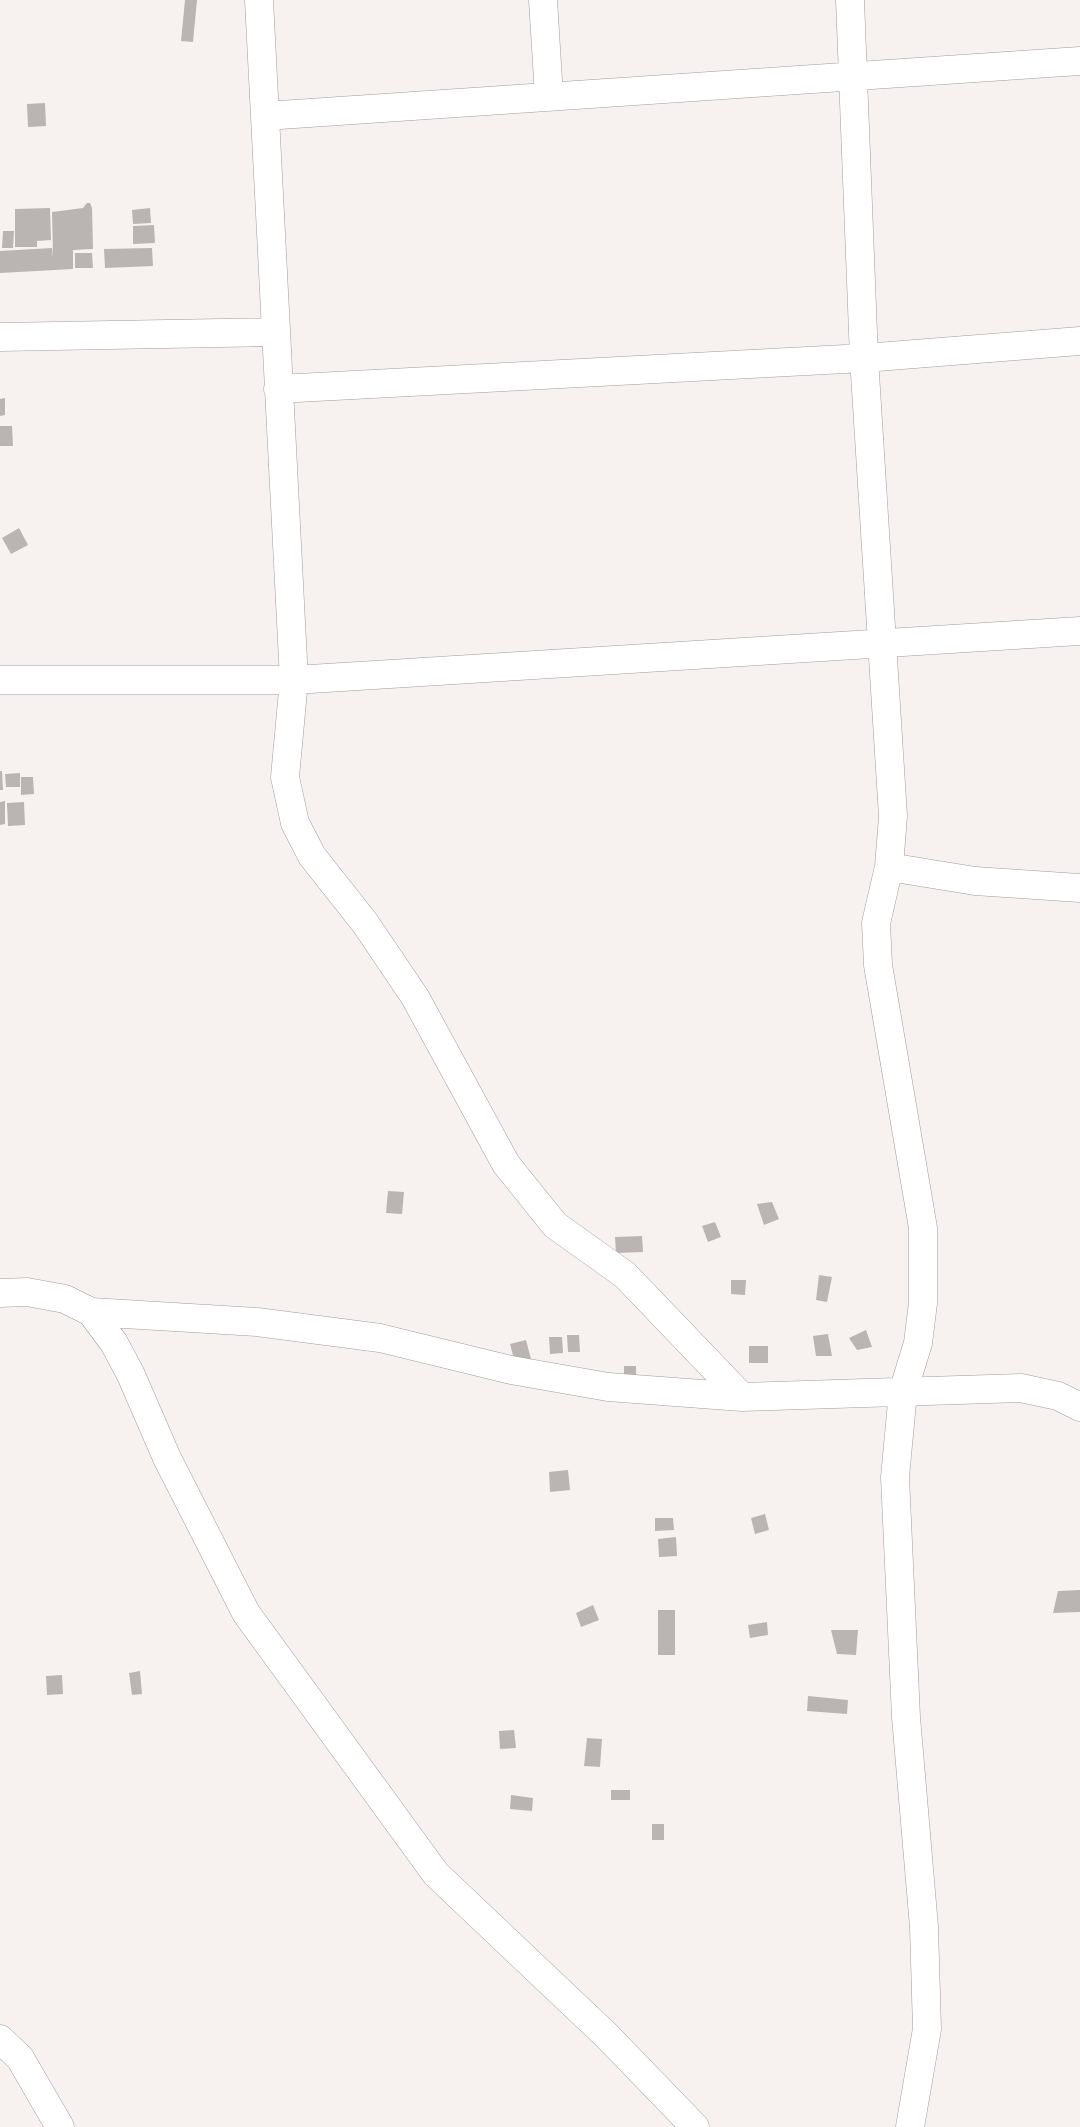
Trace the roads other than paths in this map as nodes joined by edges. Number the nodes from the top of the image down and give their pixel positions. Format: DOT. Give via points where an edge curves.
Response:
graph roads {
  1 [pos="259,0"];
  2 [pos="543,0"];
  3 [pos="850,0"];
  4 [pos="1080,61"];
  5 [pos="853,78"];
  6 [pos="549,96"];
  7 [pos="265,116"];
  8 [pos="276,332"];
  9 [pos="0,337"];
  10 [pos="1080,341"];
  11 [pos="864,358"];
  12 [pos="278,389"];
  13 [pos="1080,631"];
  14 [pos="883,643"];
  15 [pos="0,680"];
  16 [pos="294,680"];
  17 [pos="889,867"];
  18 [pos="1080,888"];
  19 [pos="0,1293"];
  20 [pos="91,1312"];
  21 [pos="903,1392"];
  22 [pos="742,1397"];
  23 [pos="1080,1407"];
  24 [pos="0,2039"];
  25 [pos="60,2127"];
  26 [pos="695,2127"];
  27 [pos="910,2127"];
  1 -- 7 [label="street"];
  2 -- 6 [label="street"];
  3 -- 5 [label="street"];
  4 -- 5 [label="street"];
  5 -- 6 [label="street"];
  5 -- 11 [label="street"];
  6 -- 7 [label="street"];
  7 -- 8 [label="street"];
  8 -- 9 [label="street"];
  8 -- 12 [label="street"];
  10 -- 11 [label="street"];
  11 -- 12 [label="street"];
  11 -- 14 [label="street"];
  12 -- 16 [label="street"];
  13 -- 14 [label="street"];
  14 -- 16 [label="street"];
  14 -- 17 [label="street" via="893,816"];
  15 -- 16 [label="street"];
  16 -- 22 [label="street" via="285,777 295,823 312,856 365,922 415,997 506,1164 536,1202 555,1225 625,1275"];
  17 -- 18 [label="street" via="975,882"];
  17 -- 21 [label="street" via="876,922 878,965 923,1228 923,1302 918,1343"];
  19 -- 20 [label="street" via="27,1292 65,1299"];
  20 -- 22 [label="street" via="257,1322 380,1338 511,1370 608,1387"];
  20 -- 26 [label="street" via="114,1342 127,1367 167,1458 246,1613 436,1874 607,2036"];
  21 -- 22 [label="street"];
  21 -- 23 [label="street" via="1021,1388 1058,1396"];
  21 -- 27 [label="street" via="895,1477 906,1716 924,1927 927,2029"];
  24 -- 25 [label="street" via="20,2058"];
}
